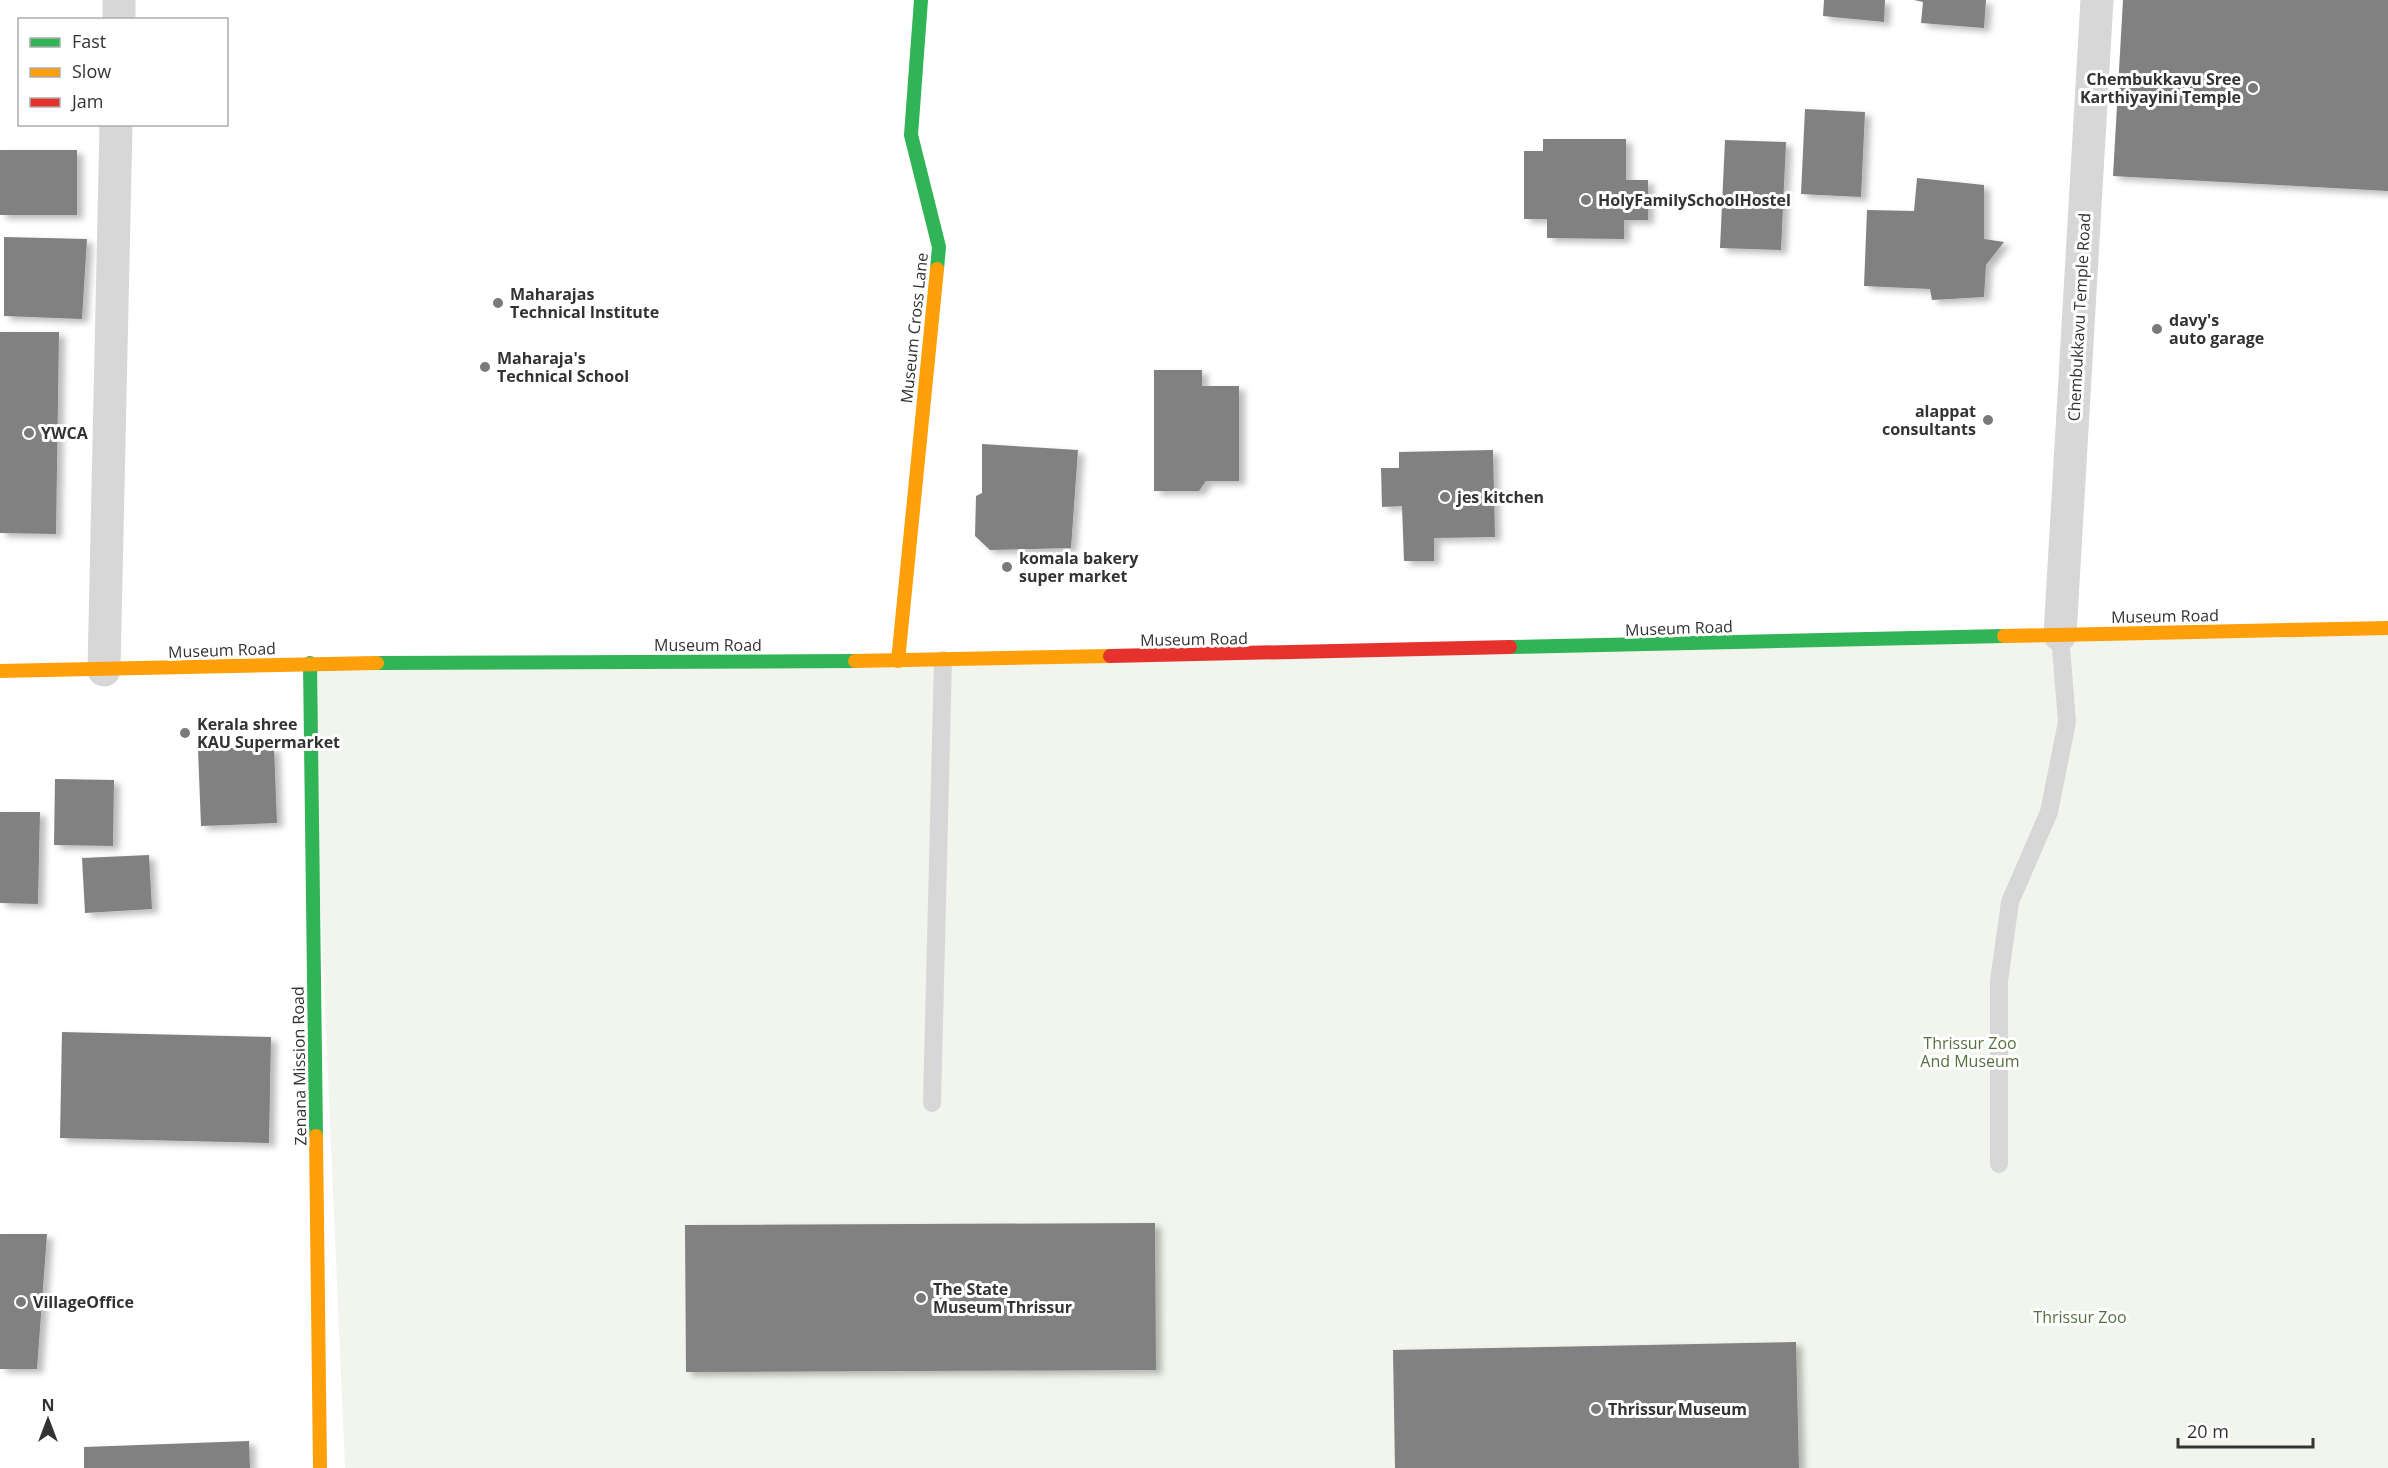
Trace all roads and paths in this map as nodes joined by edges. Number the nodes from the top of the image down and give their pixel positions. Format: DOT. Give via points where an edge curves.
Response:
graph roads {
  1 [pos="119,0"];
  2 [pos="921,0"];
  3 [pos="2097,0"];
  4 [pos="118,18"];
  5 [pos="116,126"];
  6 [pos="2388,628"];
  7 [pos="2060,635"];
  8 [pos="943,660"];
  9 [pos="898,662"];
  10 [pos="310,663"];
  11 [pos="104,670"];
  12 [pos="0,671"];
  13 [pos="932,1103"];
  14 [pos="1999,1164"];
  15 [pos="320,1468"];
  1 -- 4 [label="street"];
  2 -- 9 [label="main road, Museum Cross Lane" via="911,135 939,247"];
  3 -- 7 [label="street, Chembukkavu Temple Road"];
  5 -- 11 [label="street"];
  6 -- 7 [label="main road, Museum Road"];
  7 -- 8 [label="main road, Museum Road"];
  7 -- 14 [label="lane" via="2067,722 2049,812 2010,902 1999,981"];
  8 -- 9 [label="main road, Museum Road"];
  8 -- 13 [label="lane"];
  9 -- 10 [label="main road, Museum Road"];
  10 -- 11 [label="main road, Museum Road"];
  10 -- 15 [label="main road, Zenana Mission Road"];
  11 -- 12 [label="main road, Museum Road"];
}
